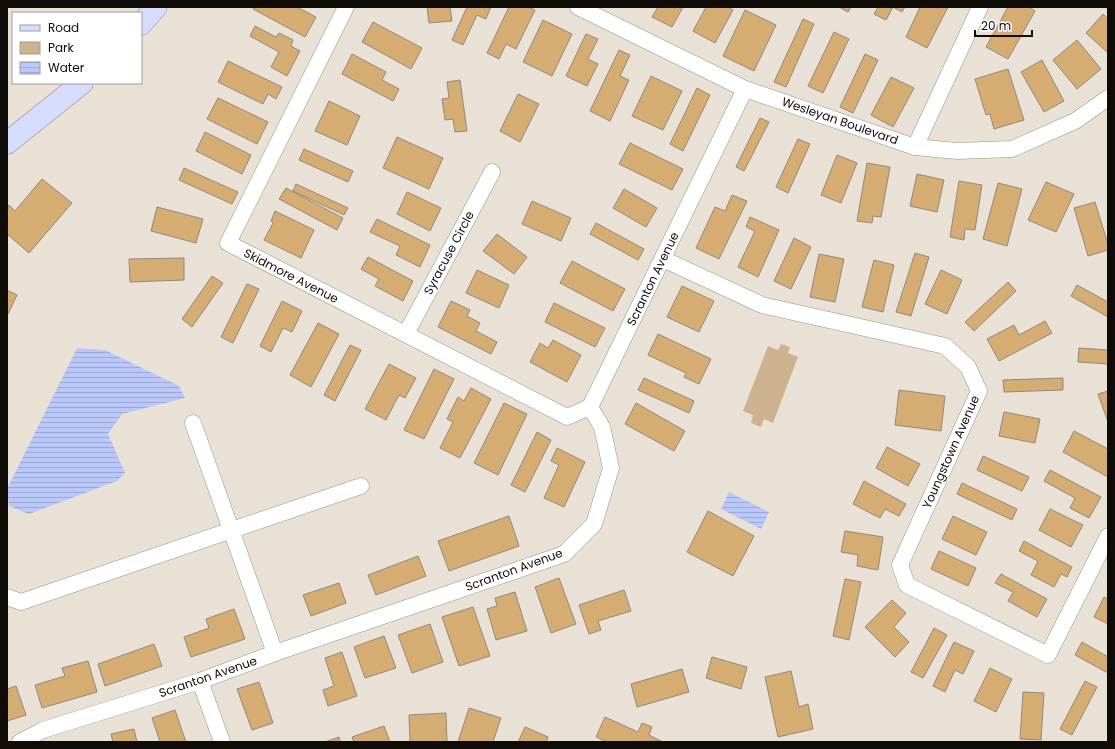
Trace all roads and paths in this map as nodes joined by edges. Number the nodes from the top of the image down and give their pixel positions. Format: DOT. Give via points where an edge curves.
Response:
graph roads {
  1 [pos="156,7"];
  2 [pos="346,7"];
  3 [pos="578,7"];
  4 [pos="980,7"];
  5 [pos="142,23"];
  6 [pos="81,84"];
  7 [pos="745,89"];
  8 [pos="1108,98"];
  9 [pos="7,143"];
  10 [pos="914,147"];
  11 [pos="492,172"];
  12 [pos="663,259"];
  13 [pos="406,334"];
  14 [pos="590,407"];
  15 [pos="193,423"];
  16 [pos="361,486"];
  17 [pos="231,529"];
  18 [pos="1108,536"];
  19 [pos="7,597"];
  20 [pos="276,653"];
  21 [pos="200,681"];
  22 [pos="20,742"];
  23 [pos="222,742"];
  1 -- 5 [label="main road"];
  2 -- 13 [label="street, Skidmore Avenue" via="228,243"];
  3 -- 7 [label="street, Wesleyan Boulevard"];
  4 -- 10 [label="street"];
  6 -- 9 [label="main road"];
  7 -- 10 [label="street, Wesleyan Boulevard"];
  7 -- 12 [label="street, Scranton Avenue"];
  8 -- 10 [label="street, Wesleyan Boulevard" via="1075,121 1012,149 957,151"];
  11 -- 13 [label="street, Syracuse Circle"];
  12 -- 14 [label="street, Scranton Avenue"];
  12 -- 18 [label="street, Youngstown Avenue" via="762,305 945,346 968,368 979,391 900,565 907,585 1048,655"];
  13 -- 14 [label="street, Skidmore Avenue" via="567,418"];
  14 -- 20 [label="street, Scranton Avenue" via="602,427 611,468 594,524 564,554"];
  15 -- 17 [label="street"];
  16 -- 17 [label="street"];
  17 -- 19 [label="street" via="21,602"];
  17 -- 20 [label="street"];
  20 -- 21 [label="street, Scranton Avenue"];
  21 -- 22 [label="street, Scranton Avenue" via="43,730"];
  21 -- 23 [label="street"];
}
